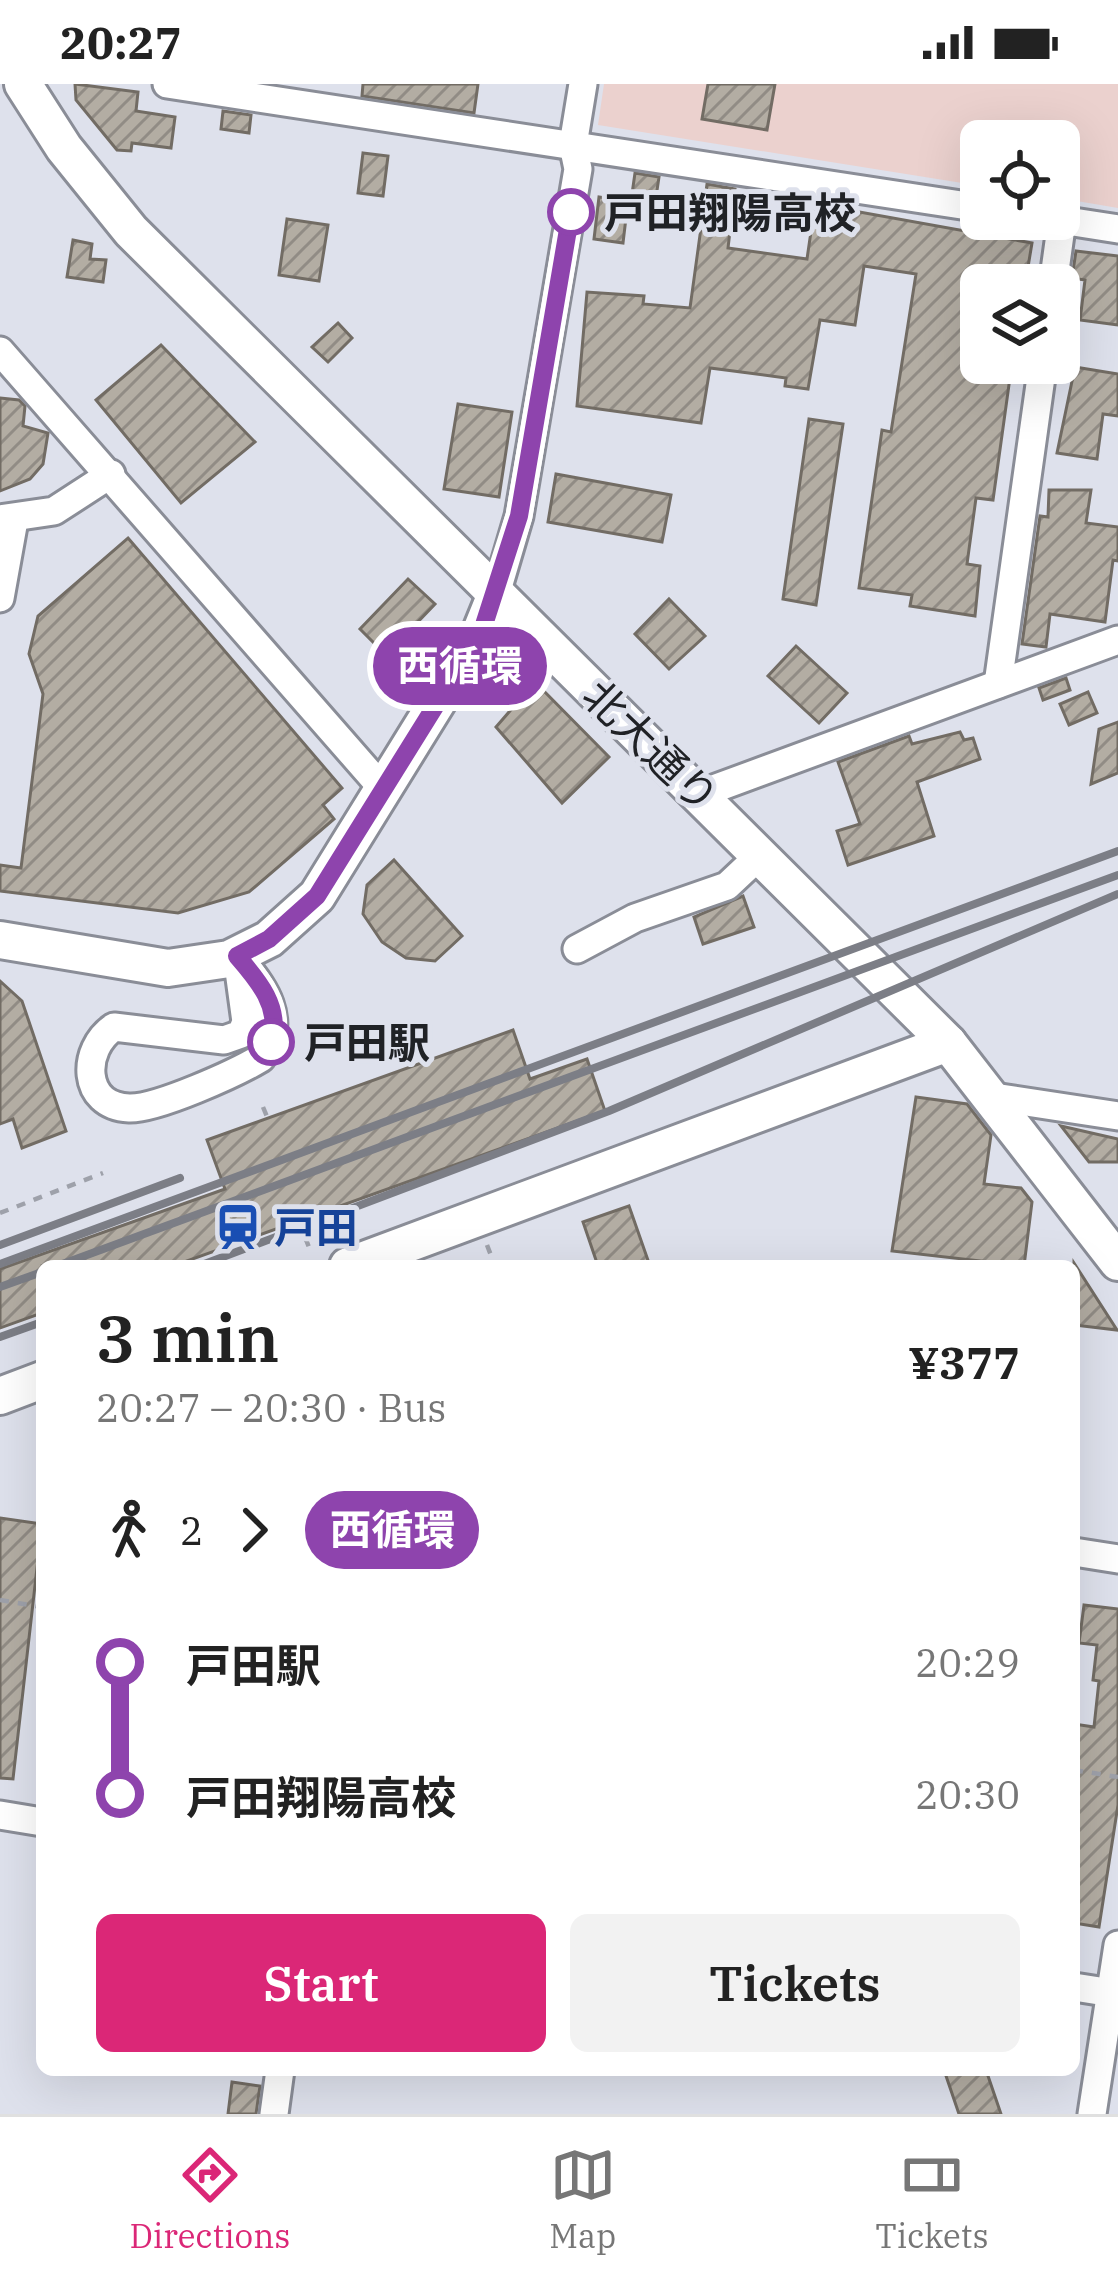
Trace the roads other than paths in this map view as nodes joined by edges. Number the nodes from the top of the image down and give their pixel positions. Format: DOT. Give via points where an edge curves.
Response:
graph roads {
  1 [pos="22,84"];
  2 [pos="167,84"];
  3 [pos="583,84"];
  4 [pos="573,145"];
  5 [pos="960,205"];
  6 [pos="1080,223"];
  7 [pos="1118,229"];
  8 [pos="0,351"];
  9 [pos="1039,384"];
  10 [pos="111,474"];
  11 [pos="7,520"];
  12 [pos="496,594"];
  13 [pos="0,598"];
  14 [pos="1118,640"];
  15 [pos="998,684"];
  16 [pos="384,790"];
  17 [pos="700,794"];
  18 [pos="761,854"];
  19 [pos="0,940"];
  20 [pos="577,950"];
  21 [pos="237,956"];
  22 [pos="947,1043"];
  23 [pos="994,1097"];
  24 [pos="1118,1116"];
  25 [pos="405,1255"];
  26 [pos="1118,1262"];
  27 [pos="1080,1553"];
  28 [pos="1118,1558"];
  29 [pos="0,1815"];
  30 [pos="36,1821"];
  31 [pos="1118,1945"];
  32 [pos="1080,1988"];
  33 [pos="1114,1993"];
  34 [pos="279,2076"];
  35 [pos="274,2114"];
  36 [pos="1092,2114"];
  1 -- 12 [label="street, 北大通り" via="131,231"];
  2 -- 4 [label="street"];
  3 -- 4 [label="street"];
  4 -- 5 [label="street"];
  4 -- 12 [label="street" via="578,169 519,516"];
  6 -- 7 [label="street"];
  8 -- 10 [label="street"];
  9 -- 15 [label="street"];
  10 -- 11 [label="street" via="54,511"];
  10 -- 16 [label="street"];
  11 -- 13 [label="street"];
  12 -- 16 [label="street" via="482,631"];
  12 -- 17 [label="street, 北大通り"];
  14 -- 15 [label="street"];
  15 -- 17 [label="street"];
  16 -- 21 [label="street" via="303,912"];
  17 -- 18 [label="street, 北大通り"];
  18 -- 20 [label="street" via="727,886 635,918"];
  18 -- 22 [label="street, 北大通り"];
  19 -- 21 [label="street" via="168,968"];
  21 -- 21 [label="street" via="262,984 274,1022 261,1058 145,1106 105,1100 88,1061 114,1027 224,1040 241,1034"];
  22 -- 23 [label="street, 北大通り"];
  22 -- 25 [label="street"];
  23 -- 24 [label="street"];
  23 -- 26 [label="street, 北大通り"];
  27 -- 28 [label="street"];
  29 -- 30 [label="street"];
  31 -- 33 [label="street"];
  32 -- 33 [label="street"];
  33 -- 36 [label="street"];
  34 -- 35 [label="street"];
}
